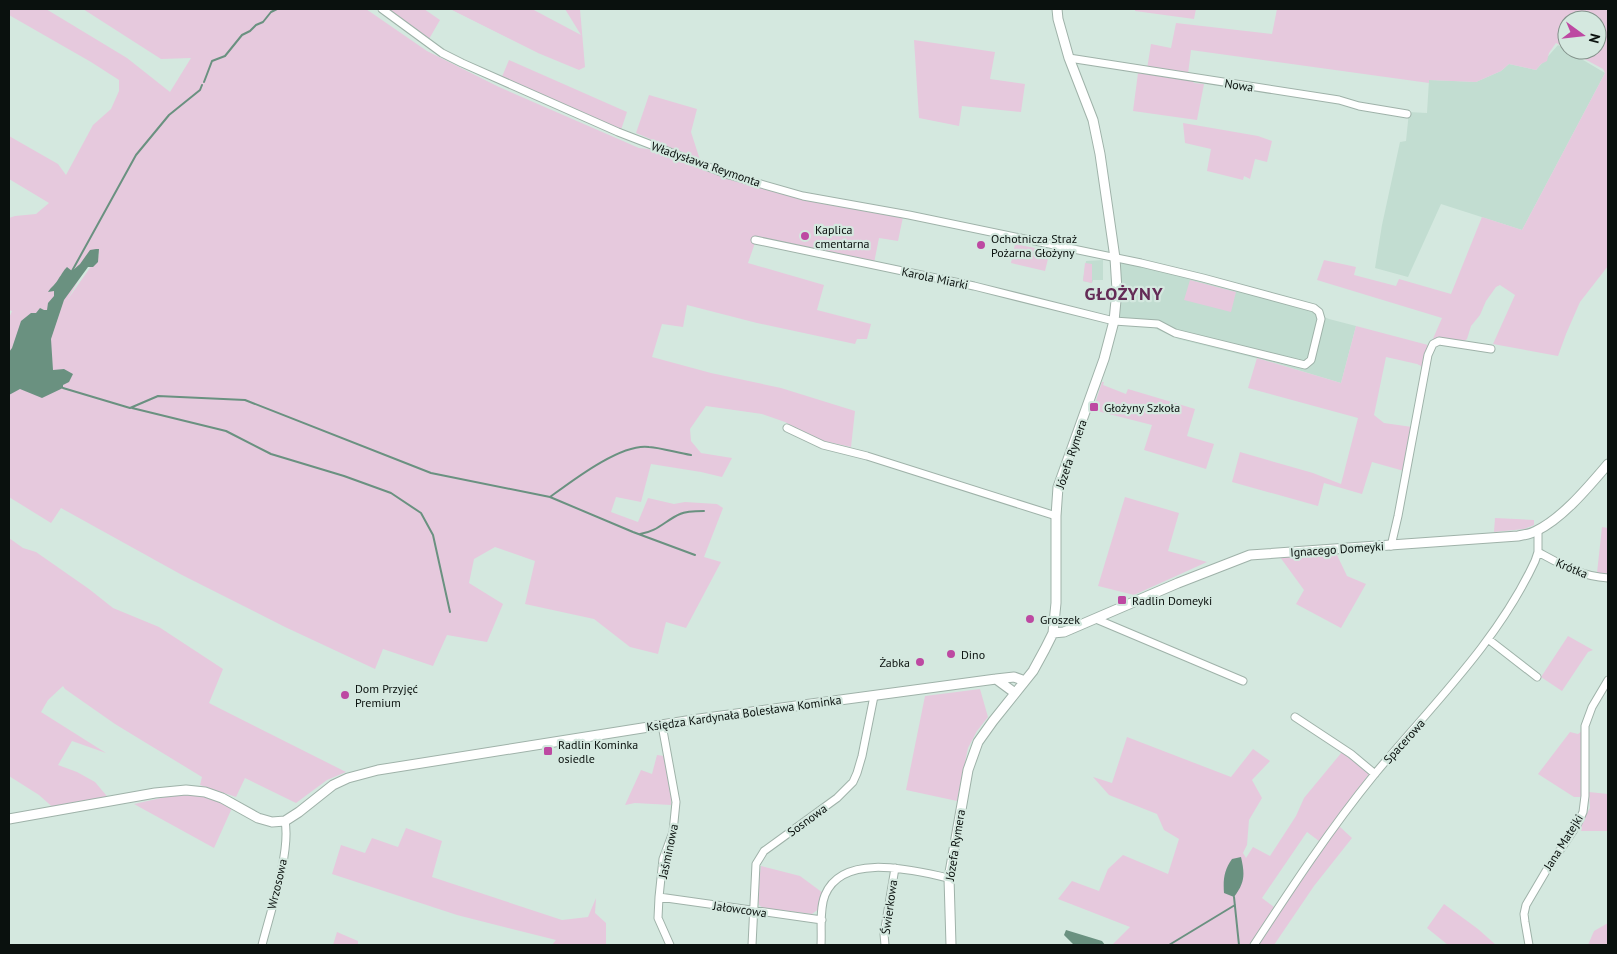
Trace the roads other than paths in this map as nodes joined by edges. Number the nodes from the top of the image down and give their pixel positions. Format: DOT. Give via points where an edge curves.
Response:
graph roads {
  1 [pos="382,9"];
  2 [pos="1057,9"];
  3 [pos="1069,58"];
  4 [pos="1407,114"];
  5 [pos="755,240"];
  6 [pos="1115,258"];
  7 [pos="1114,321"];
  8 [pos="1492,349"];
  9 [pos="787,428"];
  10 [pos="1608,464"];
  11 [pos="1056,516"];
  12 [pos="1538,530"];
  13 [pos="1391,546"];
  14 [pos="1538,552"];
  15 [pos="1608,578"];
  16 [pos="1096,619"];
  17 [pos="1052,633"];
  18 [pos="1488,639"];
  19 [pos="1537,677"];
  20 [pos="996,679"];
  21 [pos="1608,680"];
  22 [pos="1025,681"];
  23 [pos="1242,681"];
  24 [pos="1015,693"];
  25 [pos="874,696"];
  26 [pos="1295,717"];
  27 [pos="662,725"];
  28 [pos="1375,774"];
  29 [pos="9,819"];
  30 [pos="285,821"];
  31 [pos="895,868"];
  32 [pos="949,878"];
  33 [pos="659,897"];
  34 [pos="754,911"];
  35 [pos="822,920"];
  36 [pos="262,945"];
  37 [pos="670,945"];
  38 [pos="752,945"];
  39 [pos="821,945"];
  40 [pos="884,945"];
  41 [pos="951,945"];
  42 [pos="1254,945"];
  43 [pos="1530,945"];
  1 -- 6 [label="street, Władysława Reymonta" via="442,53 470,67 618,132 722,173 803,196"];
  2 -- 3 [label="street, Józefa Rymera"];
  3 -- 4 [label="street, Nowa" via="1339,100"];
  3 -- 6 [label="street, Józefa Rymera" via="1093,120"];
  5 -- 7 [label="street, Karola Miarki" via="974,286"];
  6 -- 7 [label="street, Józefa Rymera" via="1117,290"];
  6 -- 7 [label="street, Władysława Reymonta" via="1314,308 1320,312 1321,319 1311,360 1304,365 1174,333 1158,324"];
  7 -- 11 [label="street, Józefa Rymera" via="1058,487"];
  8 -- 13 [label="street" via="1439,341 1433,344 1428,355"];
  9 -- 11 [label="street" via="823,445"];
  10 -- 12 [label="street, Ignacego Domeyki" via="1562,512"];
  11 -- 17 [label="street, Józefa Rymera" via="1056,603"];
  12 -- 13 [label="street, Ignacego Domeyki" via="1518,536"];
  12 -- 14 [label="street, Spacerowa"];
  13 -- 16 [label="street, Ignacego Domeyki" via="1250,554"];
  14 -- 15 [label="street, Krótka" via="1576,572"];
  14 -- 18 [label="street, Spacerowa" via="1529,574"];
  16 -- 17 [label="street, Ignacego Domeyki" via="1064,632"];
  16 -- 23 [label="street"];
  17 -- 22 [label="street, Józefa Rymera" via="1039,662"];
  18 -- 19 [label="street"];
  18 -- 28 [label="street, Spacerowa"];
  20 -- 22 [label="street, Księdza Kardynała Bolesława Kominka" via="1014,677"];
  20 -- 24 [label="street"];
  20 -- 25 [label="street, Księdza Kardynała Bolesława Kominka"];
  21 -- 43 [label="street, Jana Matejki" via="1585,726 1583,812 1526,905 1524,922"];
  22 -- 24 [label="street, Józefa Rymera"];
  24 -- 32 [label="street, Józefa Rymera" via="992,721 973,754"];
  25 -- 27 [label="street, Księdza Kardynała Bolesława Kominka"];
  25 -- 34 [label="street, Sosnowa" via="862,756 853,782 837,798 764,851 756,864"];
  26 -- 28 [label="street"];
  27 -- 30 [label="street, Księdza Kardynała Bolesława Kominka" via="362,774 333,785"];
  27 -- 33 [label="street, Jaśminowa" via="676,802"];
  28 -- 42 [label="street, Spacerowa" via="1310,860"];
  29 -- 30 [label="street" via="186,790 222,798 258,818"];
  30 -- 36 [label="street, Wrzosowa" via="284,857"];
  31 -- 32 [label="street"];
  31 -- 35 [label="street" via="867,867 835,881 825,895"];
  31 -- 40 [label="street, Świerkowa"];
  32 -- 41 [label="street, Józefa Rymera"];
  33 -- 34 [label="street, Jałowcowa"];
  33 -- 37 [label="street, Jaśminowa" via="658,918"];
  34 -- 35 [label="street, Jałowcowa"];
  34 -- 38 [label="street, Sosnowa"];
  35 -- 39 [label="street"];
}
